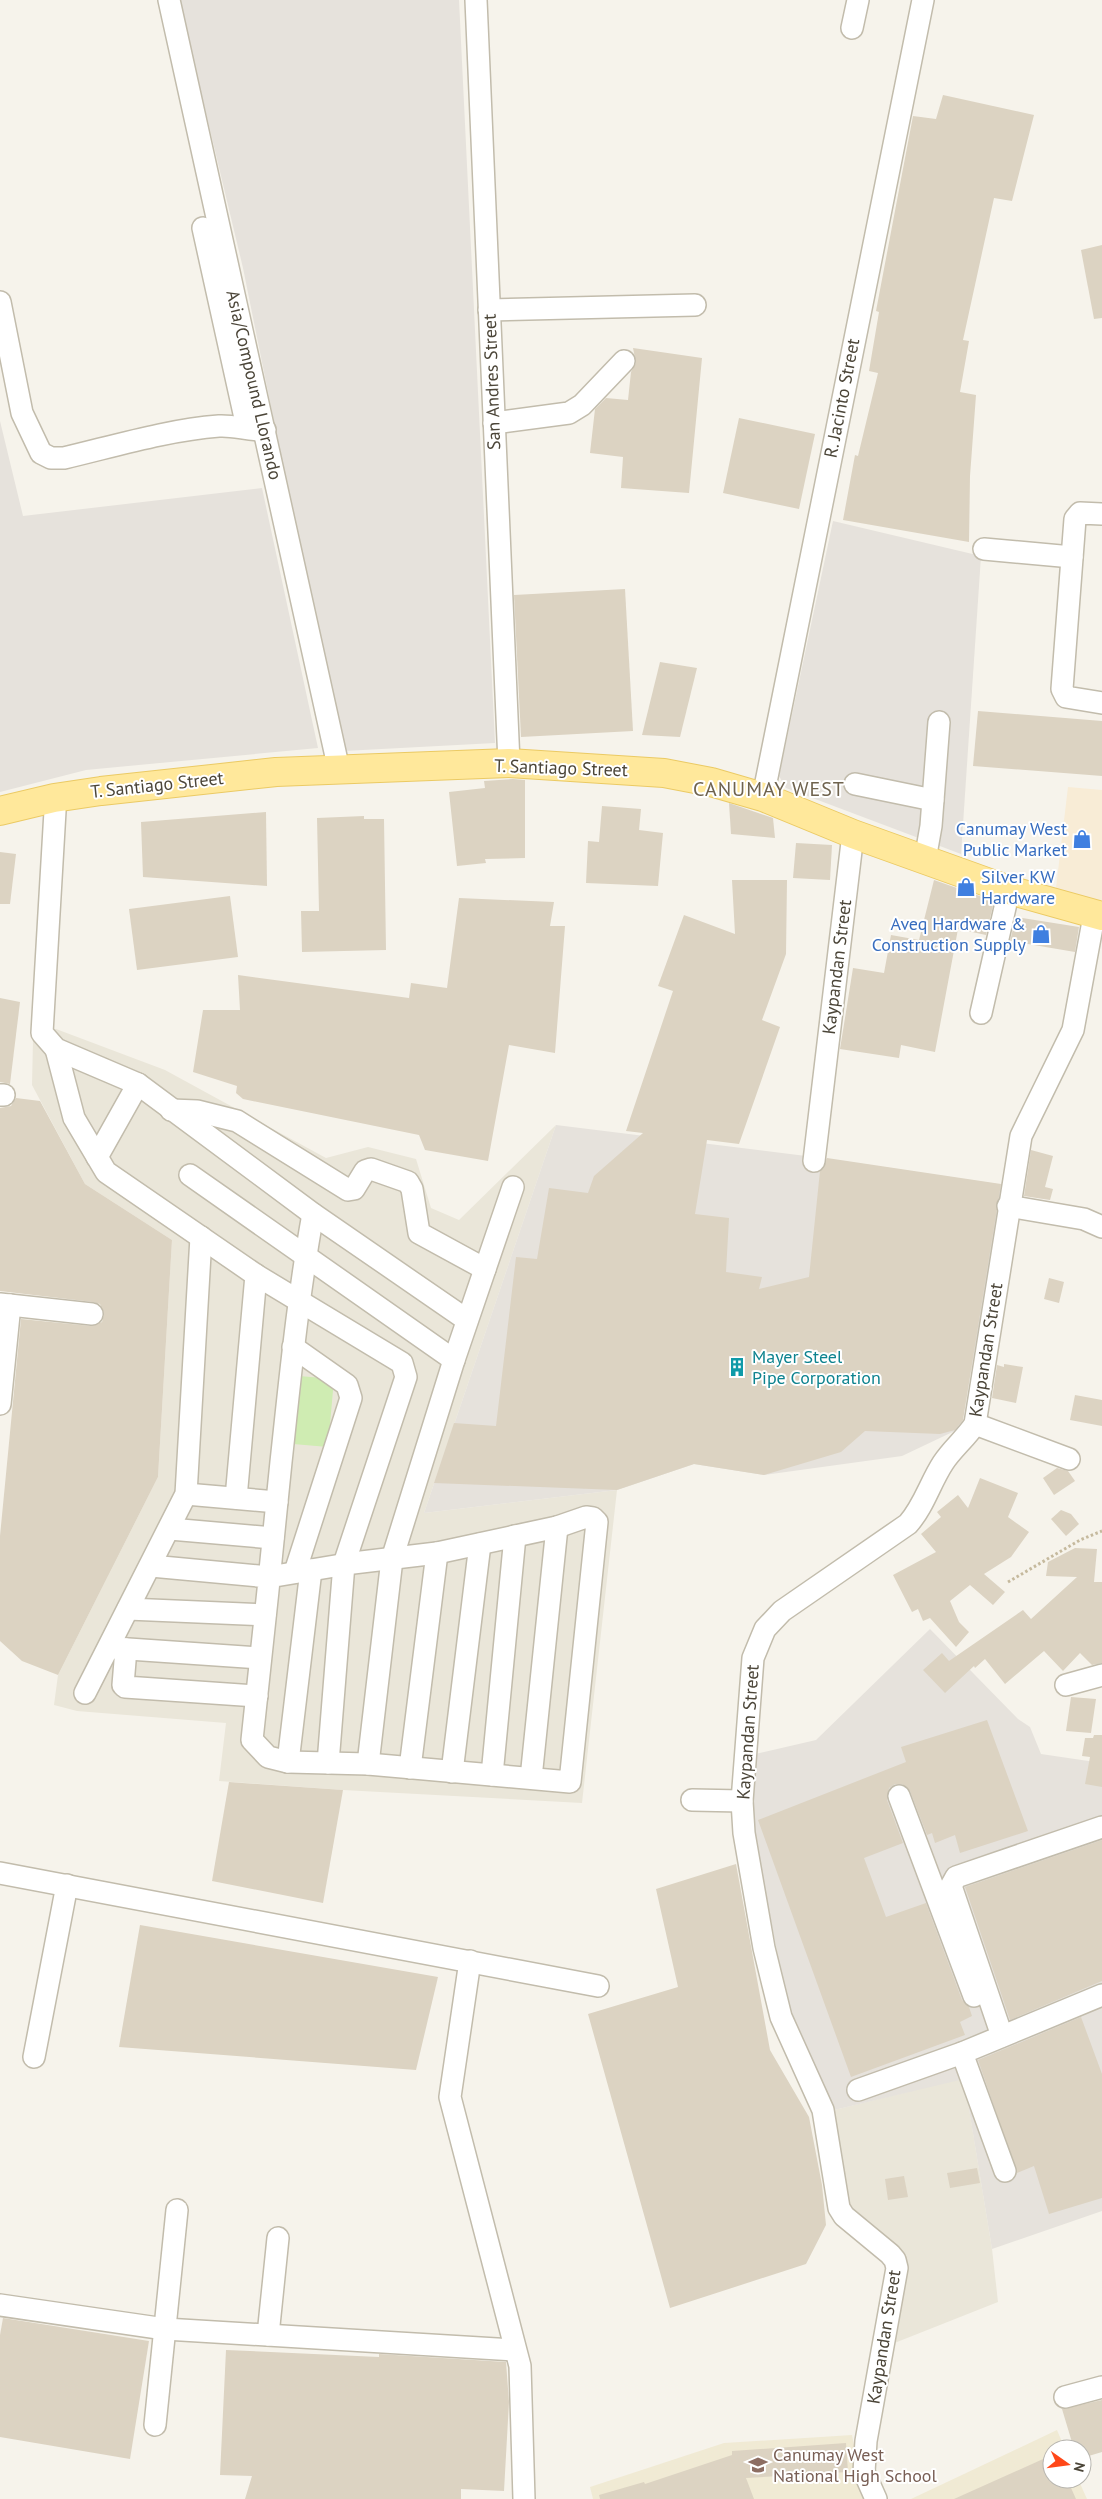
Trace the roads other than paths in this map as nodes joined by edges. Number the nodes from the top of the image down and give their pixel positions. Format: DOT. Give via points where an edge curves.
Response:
graph roads {
  1 [pos="169,0"];
  2 [pos="858,0"];
  3 [pos="923,0"];
  4 [pos="478,1"];
  5 [pos="852,28"];
  6 [pos="203,228"];
  7 [pos="0,302"];
  8 [pos="695,305"];
  9 [pos="489,310"];
  10 [pos="624,361"];
  11 [pos="494,423"];
  12 [pos="256,429"];
  13 [pos="1102,514"];
  14 [pos="984,549"];
  15 [pos="1072,557"];
  16 [pos="1102,703"];
  17 [pos="939,722"];
  18 [pos="509,764"];
  19 [pos="339,770"];
  20 [pos="855,784"];
  21 [pos="763,797"];
  22 [pos="54,798"];
  23 [pos="933,800"];
  24 [pos="0,812"];
  25 [pos="853,834"];
  26 [pos="925,860"];
  27 [pos="1009,890"];
  28 [pos="1098,916"];
  29 [pos="981,1013"];
  30 [pos="56,1049"];
  31 [pos="138,1084"];
  32 [pos="171,1110"];
  33 [pos="97,1157"];
  34 [pos="814,1161"];
  35 [pos="190,1175"];
  36 [pos="513,1187"];
  37 [pos="1008,1206"];
  38 [pos="313,1214"];
  39 [pos="1102,1227"];
  40 [pos="201,1237"];
  41 [pos="306,1256"];
  42 [pos="485,1269"];
  43 [pos="256,1275"];
  44 [pos="300,1300"];
  45 [pos="5,1305"];
  46 [pos="92,1314"];
  47 [pos="467,1320"];
  48 [pos="293,1347"];
  49 [pos="454,1360"];
  50 [pos="0,1404"];
  51 [pos="975,1424"];
  52 [pos="1069,1458"];
  53 [pos="186,1494"];
  54 [pos="236,1498"];
  55 [pos="277,1502"];
  56 [pos="557,1527"];
  57 [pos="170,1529"];
  58 [pos="515,1536"];
  59 [pos="273,1538"];
  60 [pos="480,1544"];
  61 [pos="437,1553"];
  62 [pos="392,1559"];
  63 [pos="344,1564"];
  64 [pos="151,1566"];
  65 [pos="303,1571"];
  66 [pos="269,1576"];
  67 [pos="128,1609"];
  68 [pos="265,1616"];
  69 [pos="117,1648"];
  70 [pos="260,1658"];
  71 [pos="1102,1675"];
  72 [pos="1066,1685"];
  73 [pos="84,1693"];
  74 [pos="257,1696"];
  75 [pos="288,1762"];
  76 [pos="328,1763"];
  77 [pos="368,1764"];
  78 [pos="410,1768"];
  79 [pos="452,1772"];
  80 [pos="492,1775"];
  81 [pos="531,1778"];
  82 [pos="899,1796"];
  83 [pos="692,1800"];
  84 [pos="742,1801"];
  85 [pos="1102,1826"];
  86 [pos="0,1873"];
  87 [pos="67,1886"];
  88 [pos="470,1961"];
  89 [pos="598,1986"];
  90 [pos="1102,1995"];
  91 [pos="996,2038"];
  92 [pos="962,2053"];
  93 [pos="34,2057"];
  94 [pos="858,2090"];
  95 [pos="1005,2171"];
  96 [pos="177,2210"];
  97 [pos="278,2238"];
  98 [pos="0,2305"];
  99 [pos="165,2329"];
  100 [pos="268,2335"];
  101 [pos="515,2350"];
  102 [pos="1102,2388"];
  103 [pos="1065,2397"];
  104 [pos="155,2425"];
  105 [pos="524,2499"];
  106 [pos="876,2499"];
  1 -- 12 [label="street, Asia/Compound Llorando"];
  2 -- 5 [label="street"];
  3 -- 21 [label="street, R. Jacinto Street"];
  4 -- 9 [label="street, San Andres Street"];
  6 -- 12 [label="street"];
  7 -- 12 [label="street" via="22,413 41,453 51,458 219,426"];
  8 -- 9 [label="street"];
  9 -- 11 [label="street, San Andres Street"];
  10 -- 11 [label="street" via="569,413"];
  11 -- 18 [label="street, San Andres Street"];
  12 -- 19 [label="street, Asia/Compound Llorando"];
  13 -- 15 [label="street" via="1076,515"];
  14 -- 15 [label="street"];
  15 -- 16 [label="street" via="1062,689 1066,697 1073,700"];
  17 -- 23 [label="street"];
  18 -- 19 [label="main road, T. Santiago Street"];
  18 -- 21 [label="main road, T. Santiago Street" via="664,773"];
  19 -- 22 [label="main road, T. Santiago Street" via="276,772"];
  20 -- 23 [label="street"];
  21 -- 25 [label="main road, T. Santiago Street"];
  22 -- 24 [label="main road, T. Santiago Street"];
  22 -- 30 [label="street" via="42,1033"];
  23 -- 26 [label="street"];
  25 -- 26 [label="main road, T. Santiago Street"];
  25 -- 34 [label="street, Kaypandan Street"];
  26 -- 27 [label="main road, T. Santiago Street"];
  27 -- 28 [label="main road, T. Santiago Street"];
  27 -- 29 [label="street"];
  28 -- 37 [label="street, Kaypandan Street" via="1073,1030 1021,1136"];
  30 -- 31 [label="street"];
  30 -- 33 [label="street" via="74,1118"];
  31 -- 32 [label="street"];
  31 -- 33 [label="street"];
  32 -- 38 [label="street"];
  32 -- 42 [label="street" via="197,1111 237,1121 348,1190 354,1189 365,1171 371,1169 408,1182 419,1233"];
  33 -- 40 [label="street" via="106,1172"];
  35 -- 41 [label="street"];
  36 -- 42 [label="street"];
  37 -- 39 [label="street" via="1084,1220"];
  37 -- 51 [label="street, Kaypandan Street"];
  38 -- 41 [label="street"];
  38 -- 47 [label="street"];
  40 -- 43 [label="street"];
  40 -- 53 [label="street"];
  41 -- 44 [label="street"];
  41 -- 49 [label="street"];
  42 -- 47 [label="street"];
  43 -- 44 [label="street"];
  43 -- 54 [label="street"];
  44 -- 48 [label="street"];
  44 -- 63 [label="street" via="402,1363 406,1377"];
  45 -- 46 [label="street"];
  45 -- 50 [label="street"];
  47 -- 49 [label="street"];
  48 -- 55 [label="street"];
  48 -- 65 [label="street" via="347,1385 351,1398"];
  49 -- 62 [label="street"];
  51 -- 52 [label="street"];
  51 -- 84 [label="street, Kaypandan Street" via="945,1460 908,1524 782,1611 765,1629 753,1658"];
  53 -- 54 [label="street"];
  53 -- 57 [label="street"];
  54 -- 55 [label="street"];
  55 -- 59 [label="street"];
  56 -- 58 [label="street"];
  56 -- 81 [label="street"];
  56 -- 81 [label="street" via="586,1517 597,1522 570,1782"];
  57 -- 59 [label="street"];
  57 -- 64 [label="street"];
  58 -- 60 [label="street"];
  58 -- 80 [label="street"];
  59 -- 66 [label="street"];
  60 -- 61 [label="street"];
  60 -- 79 [label="street"];
  61 -- 62 [label="street"];
  61 -- 78 [label="street"];
  62 -- 63 [label="street"];
  62 -- 77 [label="street"];
  63 -- 65 [label="street"];
  63 -- 76 [label="street"];
  64 -- 66 [label="street"];
  64 -- 67 [label="street"];
  65 -- 66 [label="street"];
  65 -- 75 [label="street"];
  66 -- 68 [label="street"];
  67 -- 68 [label="street"];
  67 -- 69 [label="street"];
  68 -- 70 [label="street"];
  69 -- 70 [label="street"];
  69 -- 73 [label="street"];
  69 -- 74 [label="street" via="125,1687"];
  70 -- 74 [label="street"];
  71 -- 72 [label="street"];
  74 -- 75 [label="street" via="252,1740 268,1757"];
  75 -- 76 [label="street"];
  76 -- 77 [label="street"];
  77 -- 78 [label="street"];
  78 -- 79 [label="street"];
  79 -- 80 [label="street"];
  80 -- 81 [label="street"];
  82 -- 91 [label="street"];
  83 -- 84 [label="street"];
  84 -- 106 [label="street, Kaypandan Street" via="744,1833 780,2017 822,2110 839,2208 895,2260 895,2278 866,2441 864,2472"];
  85 -- 91 [label="street" via="952,1881"];
  86 -- 87 [label="street"];
  87 -- 88 [label="street"];
  87 -- 93 [label="street"];
  88 -- 89 [label="street"];
  88 -- 101 [label="street" via="450,2097"];
  90 -- 91 [label="street"];
  91 -- 92 [label="street"];
  92 -- 94 [label="street"];
  92 -- 95 [label="street"];
  96 -- 99 [label="street"];
  97 -- 100 [label="street"];
  98 -- 99 [label="street"];
  99 -- 100 [label="street"];
  99 -- 104 [label="street"];
  100 -- 101 [label="street"];
  101 -- 105 [label="street" via="520,2366"];
  102 -- 103 [label="street"];
}
